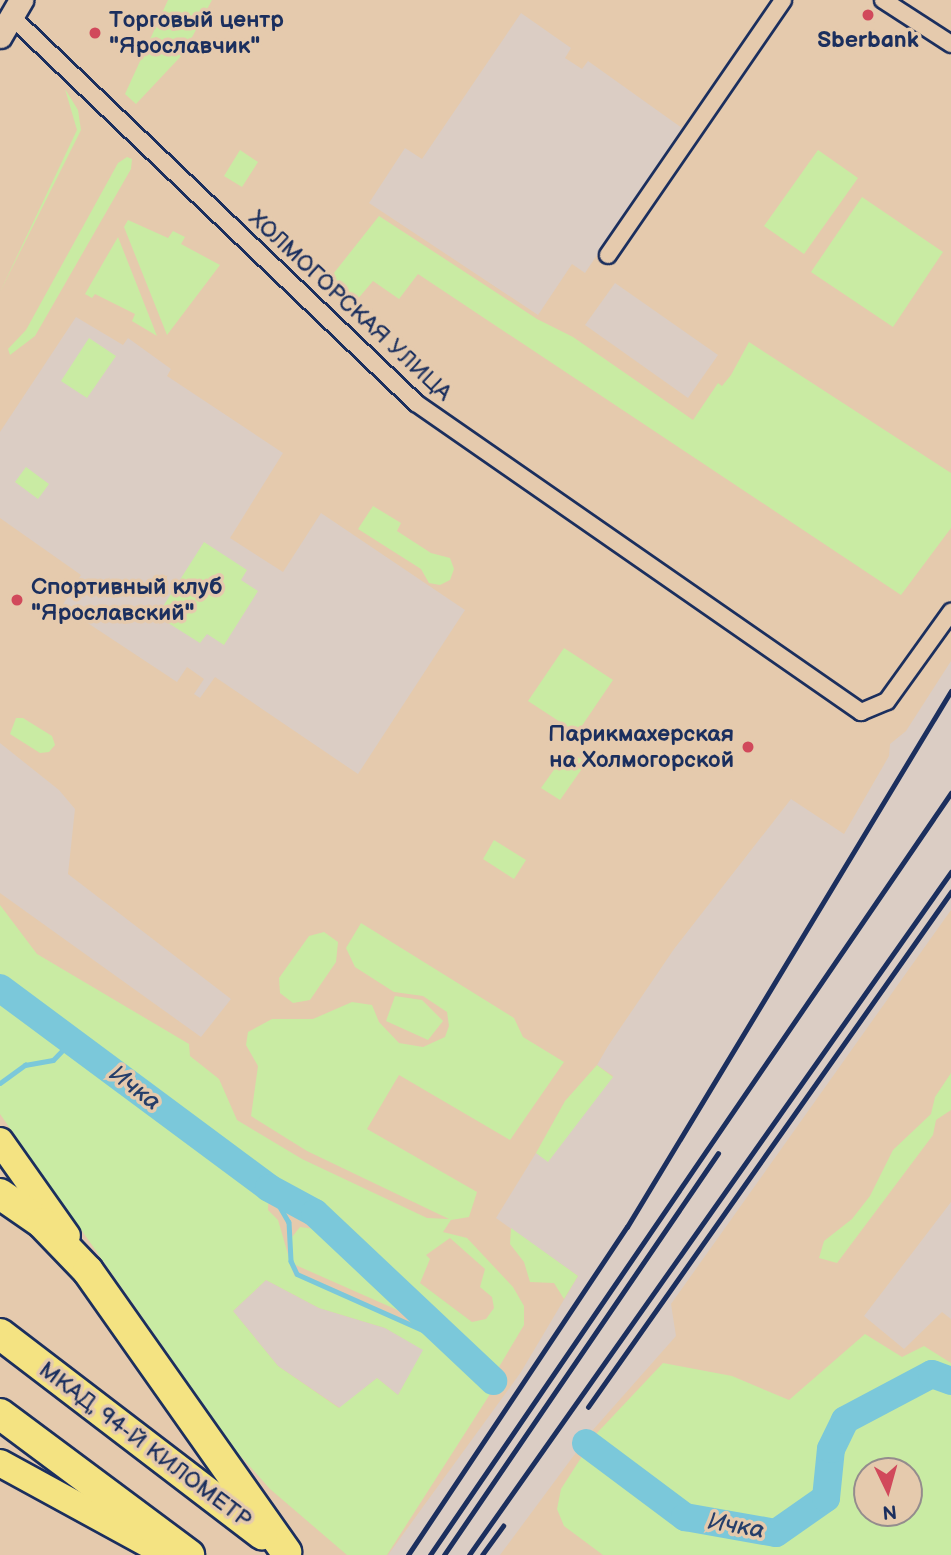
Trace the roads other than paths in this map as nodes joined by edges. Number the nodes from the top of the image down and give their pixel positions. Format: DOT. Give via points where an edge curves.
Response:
graph roads {
  1 [pos="783,0"];
  2 [pos="883,0"];
  3 [pos="11,18"];
  4 [pos="951,44"];
  5 [pos="608,255"];
  6 [pos="951,612"];
  7 [pos="0,1141"];
  8 [pos="0,1194"];
  9 [pos="88,1271"];
  10 [pos="0,1334"];
  11 [pos="0,1414"];
  12 [pos="0,1463"];
  13 [pos="288,1553"];
  14 [pos="168,1555"];
  15 [pos="189,1555"];
  1 -- 5 [label="street"];
  2 -- 4 [label="street"];
  3 -- 6 [label="street, ХОЛМОГОРСКАЯ УЛИЦА" via="416,404 861,712 887,701"];
  7 -- 9 [label="main road"];
  8 -- 9 [label="highway" via="43,1223"];
  9 -- 13 [label="highway"];
  10 -- 13 [label="highway, МКАД, 94-Й КИЛОМЕТР"];
  11 -- 15 [label="highway"];
  12 -- 14 [label="main road"];
}
